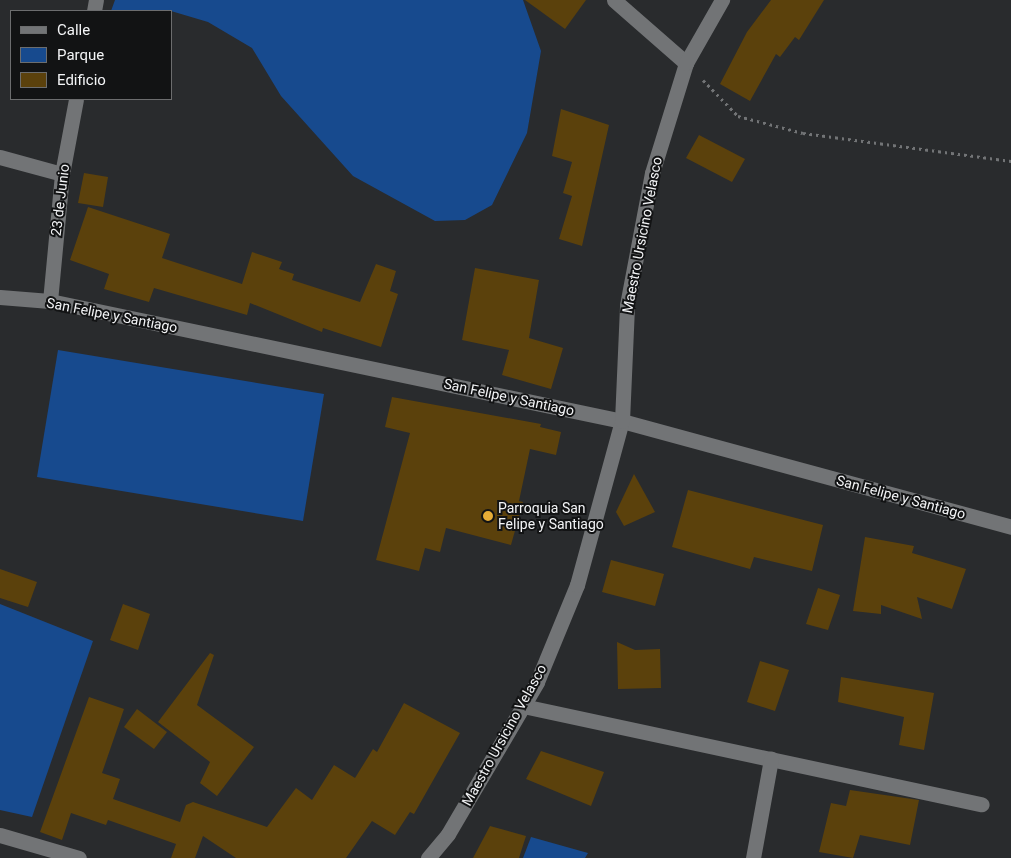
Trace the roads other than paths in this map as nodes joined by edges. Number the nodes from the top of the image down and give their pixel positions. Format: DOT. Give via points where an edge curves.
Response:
graph roads {
  1 [pos="614,0"];
  2 [pos="722,0"];
  3 [pos="686,63"];
  4 [pos="76,100"];
  5 [pos="0,157"];
  6 [pos="62,174"];
  7 [pos="0,297"];
  8 [pos="50,301"];
  9 [pos="622,421"];
  10 [pos="1011,527"];
  11 [pos="523,706"];
  12 [pos="771,759"];
  13 [pos="982,804"];
  14 [pos="0,835"];
  15 [pos="79,858"];
  16 [pos="428,858"];
  17 [pos="754,858"];
  1 -- 3 [label="street"];
  2 -- 3 [label="street, Maestro Ursicino Velasco"];
  3 -- 9 [label="street, Maestro Ursicino Velasco" via="652,173 639,234 627,305"];
  4 -- 6 [label="street, 23 de Junio"];
  5 -- 6 [label="street"];
  6 -- 8 [label="street, 23 de Junio"];
  7 -- 8 [label="street, San Felipe y Santiago"];
  8 -- 9 [label="street, San Felipe y Santiago"];
  9 -- 10 [label="street, San Felipe y Santiago"];
  9 -- 11 [label="street, Maestro Ursicino Velasco" via="577,585"];
  11 -- 12 [label="street"];
  11 -- 16 [label="street, Maestro Ursicino Velasco" via="448,834"];
  12 -- 13 [label="street"];
  12 -- 17 [label="street"];
  14 -- 15 [label="street"];
}
